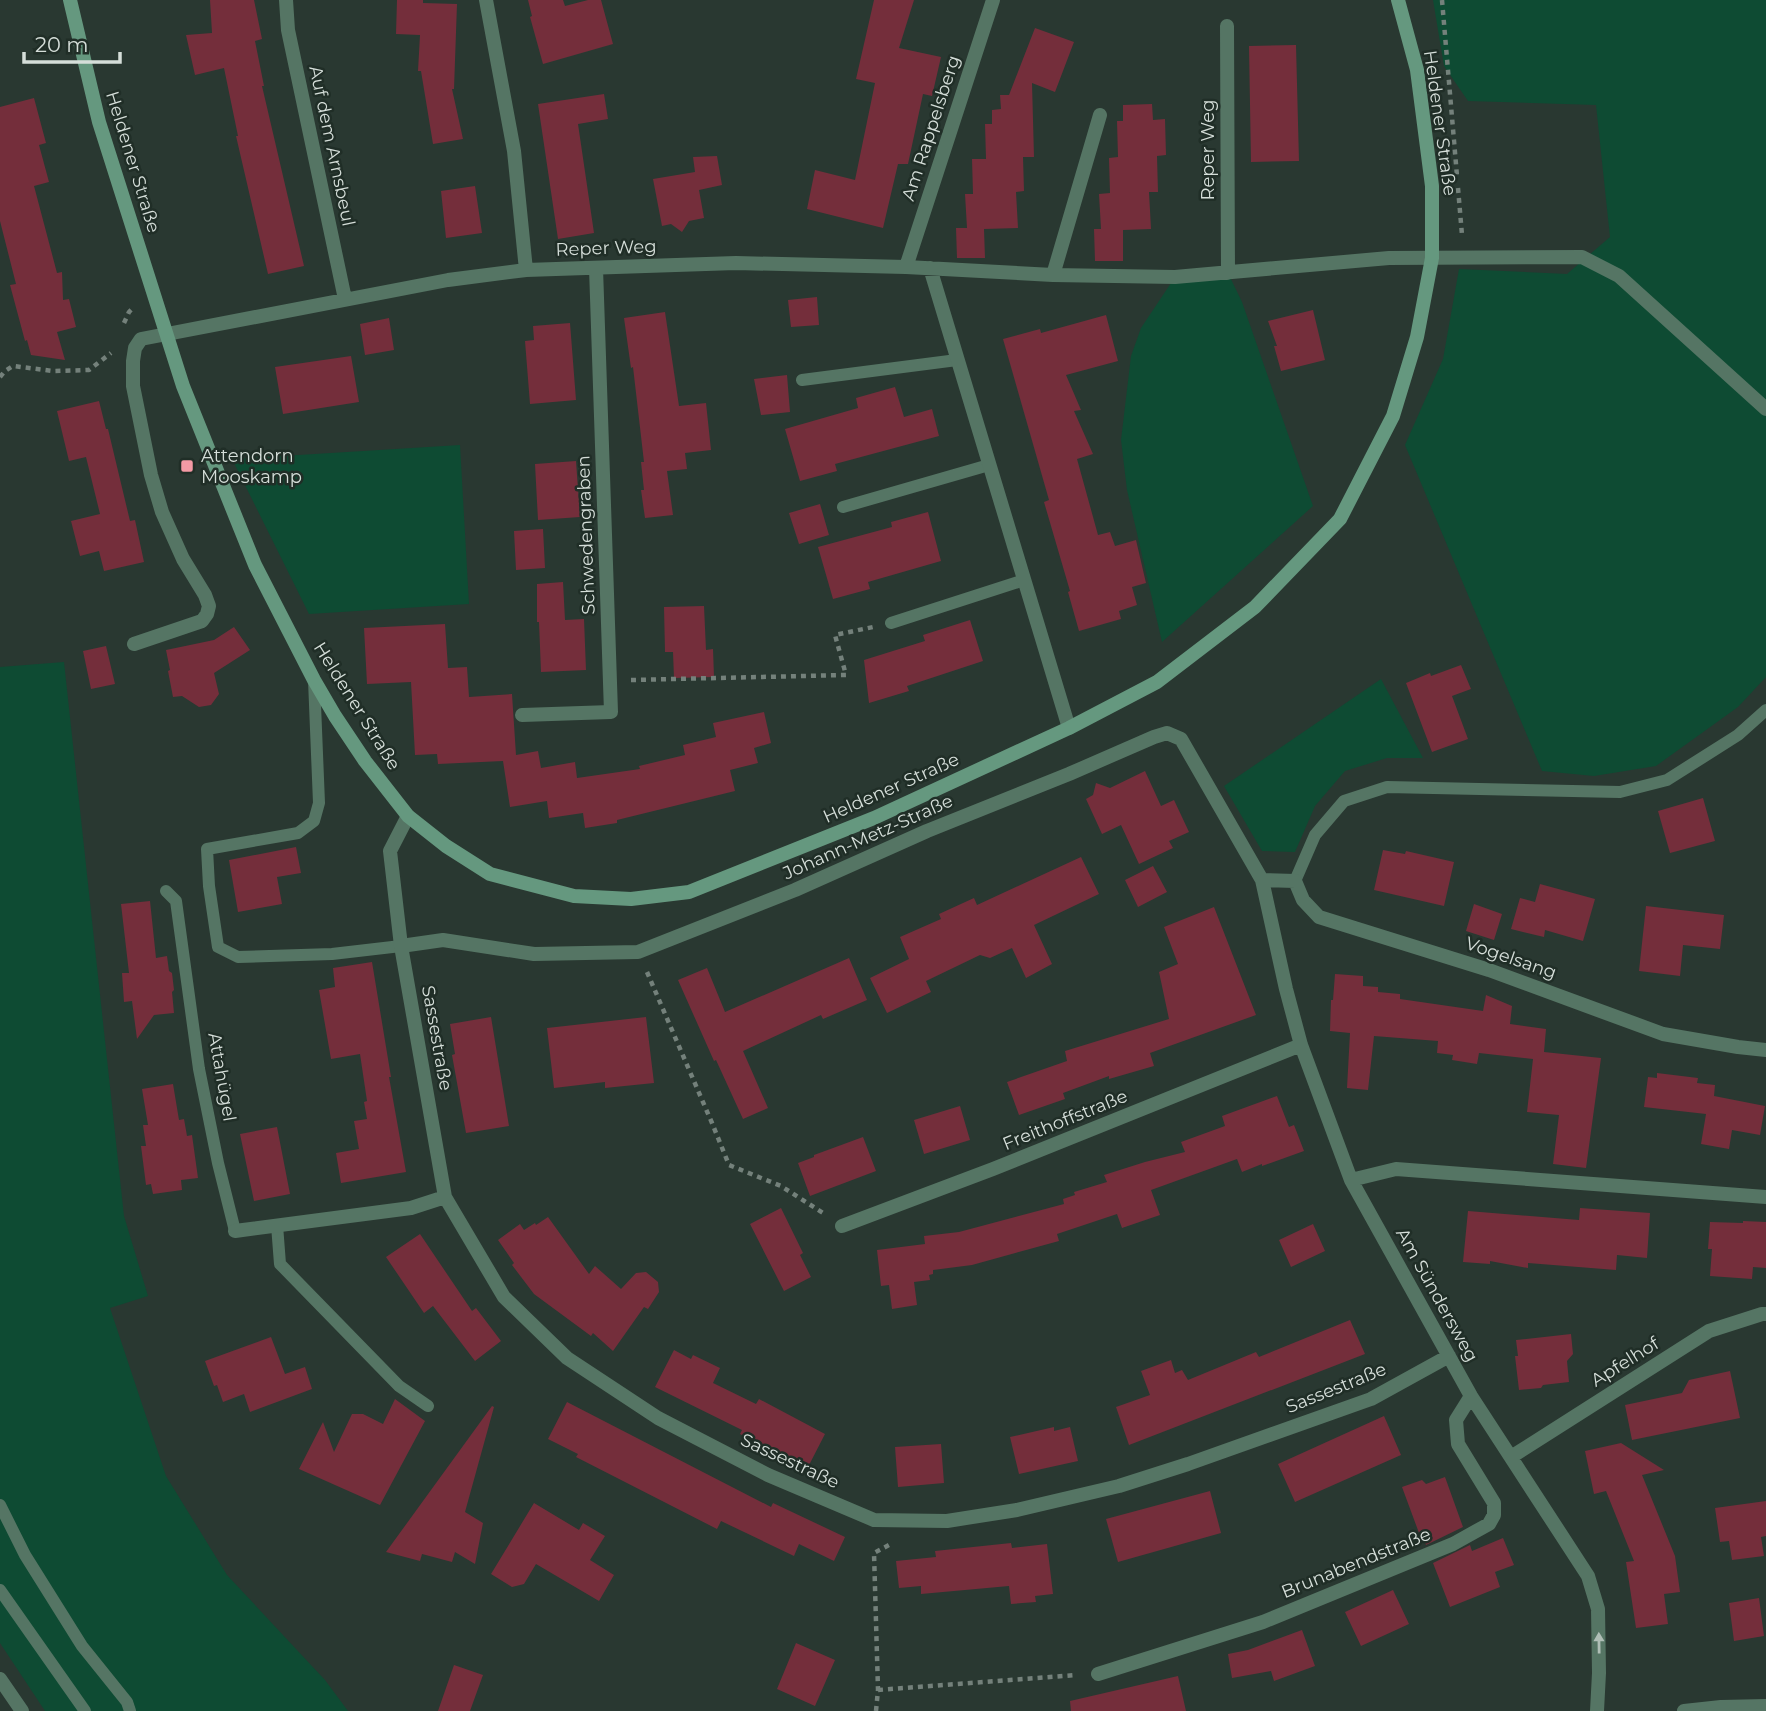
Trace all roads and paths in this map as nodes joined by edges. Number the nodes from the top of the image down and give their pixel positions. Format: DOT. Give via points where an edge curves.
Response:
graph roads {
  1 [pos="70,0"];
  2 [pos="286,0"];
  3 [pos="486,0"];
  4 [pos="993,0"];
  5 [pos="1398,0"];
  6 [pos="1442,0"];
  7 [pos="1227,26"];
  8 [pos="1100,115"];
  9 [pos="1464,257"];
  10 [pos="1432,258"];
  11 [pos="906,267"];
  12 [pos="596,268"];
  13 [pos="930,268"];
  14 [pos="526,270"];
  15 [pos="1228,273"];
  16 [pos="1053,275"];
  17 [pos="345,299"];
  18 [pos="129,312"];
  19 [pos="119,334"];
  20 [pos="166,334"];
  21 [pos="115,345"];
  22 [pos="957,359"];
  23 [pos="0,377"];
  24 [pos="802,380"];
  25 [pos="1766,409"];
  26 [pos="989,465"];
  27 [pos="843,507"];
  28 [pos="1024,580"];
  29 [pos="891,623"];
  30 [pos="134,644"];
  31 [pos="314,680"];
  32 [pos="610,681"];
  33 [pos="1766,710"];
  34 [pos="522,715"];
  35 [pos="1069,729"];
  36 [pos="408,816"];
  37 [pos="1262,880"];
  38 [pos="1295,881"];
  39 [pos="166,891"];
  40 [pos="401,946"];
  41 [pos="638,952"];
  42 [pos="1301,1045"];
  43 [pos="1766,1050"];
  44 [pos="1351,1180"];
  45 [pos="445,1197"];
  46 [pos="1766,1197"];
  47 [pos="277,1225"];
  48 [pos="842,1226"];
  49 [pos="235,1231"];
  50 [pos="1766,1314"];
  51 [pos="1449,1356"];
  52 [pos="1471,1396"];
  53 [pos="428,1406"];
  54 [pos="1511,1457"];
  55 [pos="0,1505"];
  56 [pos="890,1521"];
  57 [pos="0,1590"];
  58 [pos="1098,1674"];
  59 [pos="0,1679"];
  60 [pos="878,1690"];
  61 [pos="1766,1706"];
  62 [pos="22,1711"];
  63 [pos="85,1711"];
  64 [pos="130,1711"];
  65 [pos="876,1711"];
  66 [pos="1597,1711"];
  67 [pos="1684,1711"];
  1 -- 20 [label="main road, Heldener Straße" via="99,122"];
  2 -- 17 [label="street, Auf dem Arnsbeul" via="288,30"];
  3 -- 14 [label="street" via="514,151"];
  4 -- 11 [label="street, Am Rappelsberg"];
  5 -- 10 [label="main road, Heldener Straße" via="1417,69 1432,186"];
  6 -- 9 [label="path"];
  7 -- 15 [label="street, Reper Weg"];
  8 -- 16 [label="street"];
  9 -- 10 [label="street, Reper Weg"];
  9 -- 25 [label="street, Reper Weg" via="1582,257 1619,276"];
  10 -- 15 [label="street, Reper Weg"];
  10 -- 35 [label="main road, Heldener Straße" via="1417,337 1393,416 1340,519 1255,607 1157,682"];
  11 -- 12 [label="street, Reper Weg" via="736,263"];
  11 -- 13 [label="street, Reper Weg"];
  12 -- 14 [label="street, Reper Weg"];
  12 -- 32 [label="street, Schwedengraben"];
  13 -- 16 [label="street, Reper Weg"];
  13 -- 22 [label="street"];
  14 -- 17 [label="street, Reper Weg"];
  15 -- 16 [label="street, Reper Weg"];
  17 -- 20 [label="street, Reper Weg"];
  18 -- 19 [label="path"];
  20 -- 30 [label="street" via="141,339 135,348 133,386 162,512 208,606 202,621"];
  20 -- 31 [label="main road, Heldener Straße" via="255,565"];
  21 -- 23 [label="path" via="110,355 89,370 13,366"];
  22 -- 24 [label="lane"];
  22 -- 26 [label="street"];
  26 -- 27 [label="lane"];
  26 -- 28 [label="street"];
  28 -- 29 [label="lane"];
  28 -- 35 [label="street"];
  29 -- 32 [label="path" via="835,635 846,676"];
  31 -- 36 [label="main road, Heldener Straße" via="365,761"];
  31 -- 40 [label="lane" via="319,803 314,821 298,833 207,849 218,947 238,957"];
  32 -- 34 [label="street, Schwedengraben" via="611,712"];
  33 -- 38 [label="lane" via="1738,735 1667,780 1620,792 1387,787 1345,801 1315,835"];
  35 -- 36 [label="main road, Heldener Straße" via="874,818 689,892 631,900 574,897 490,874"];
  36 -- 40 [label="street, Sassestraße" via="390,851"];
  37 -- 38 [label="street"];
  37 -- 41 [label="street, Johann-Metz-Straße" via="1181,739 1167,733"];
  37 -- 42 [label="street, Am Sündersweg"];
  38 -- 43 [label="street, Vogelsang" via="1303,900 1319,917 1489,970 1663,1034"];
  39 -- 49 [label="lane, Attahügel" via="176,901 199,1069"];
  40 -- 41 [label="street, Johann-Metz-Straße" via="443,940 534,954"];
  40 -- 45 [label="street, Sassestraße"];
  41 -- 48 [label="path" via="729,1165 781,1186"];
  42 -- 44 [label="street, Am Sündersweg"];
  42 -- 48 [label="street, Freithoffstraße"];
  44 -- 46 [label="street" via="1396,1170"];
  44 -- 51 [label="street, Am Sündersweg"];
  45 -- 47 [label="street, Attahügel" via="411,1208"];
  45 -- 56 [label="street, Sassestraße" via="504,1297 566,1358 658,1418 768,1475 874,1520"];
  47 -- 49 [label="street, Attahügel"];
  47 -- 53 [label="lane" via="280,1264 399,1386"];
  50 -- 54 [label="street, Apfelhof" via="1709,1331"];
  51 -- 52 [label="street, Am Sündersweg"];
  51 -- 56 [label="street, Sassestraße" via="1371,1399 1119,1486 947,1521"];
  52 -- 54 [label="street, Am Sündersweg"];
  52 -- 58 [label="street, Brunabendstraße" via="1456,1420 1458,1444 1494,1503 1489,1524 1453,1544 1263,1622"];
  66 -- 54 [label="street, Am Sündersweg, one-way" via="1598,1609 1588,1576"];
  55 -- 64 [label="lane" via="25,1555 82,1646"];
  56 -- 60 [label="path" via="890,1545 874,1553"];
  57 -- 63 [label="lane"];
  58 -- 60 [label="path"];
  59 -- 62 [label="street"];
  60 -- 65 [label="path"];
  61 -- 67 [label="street"];
}
